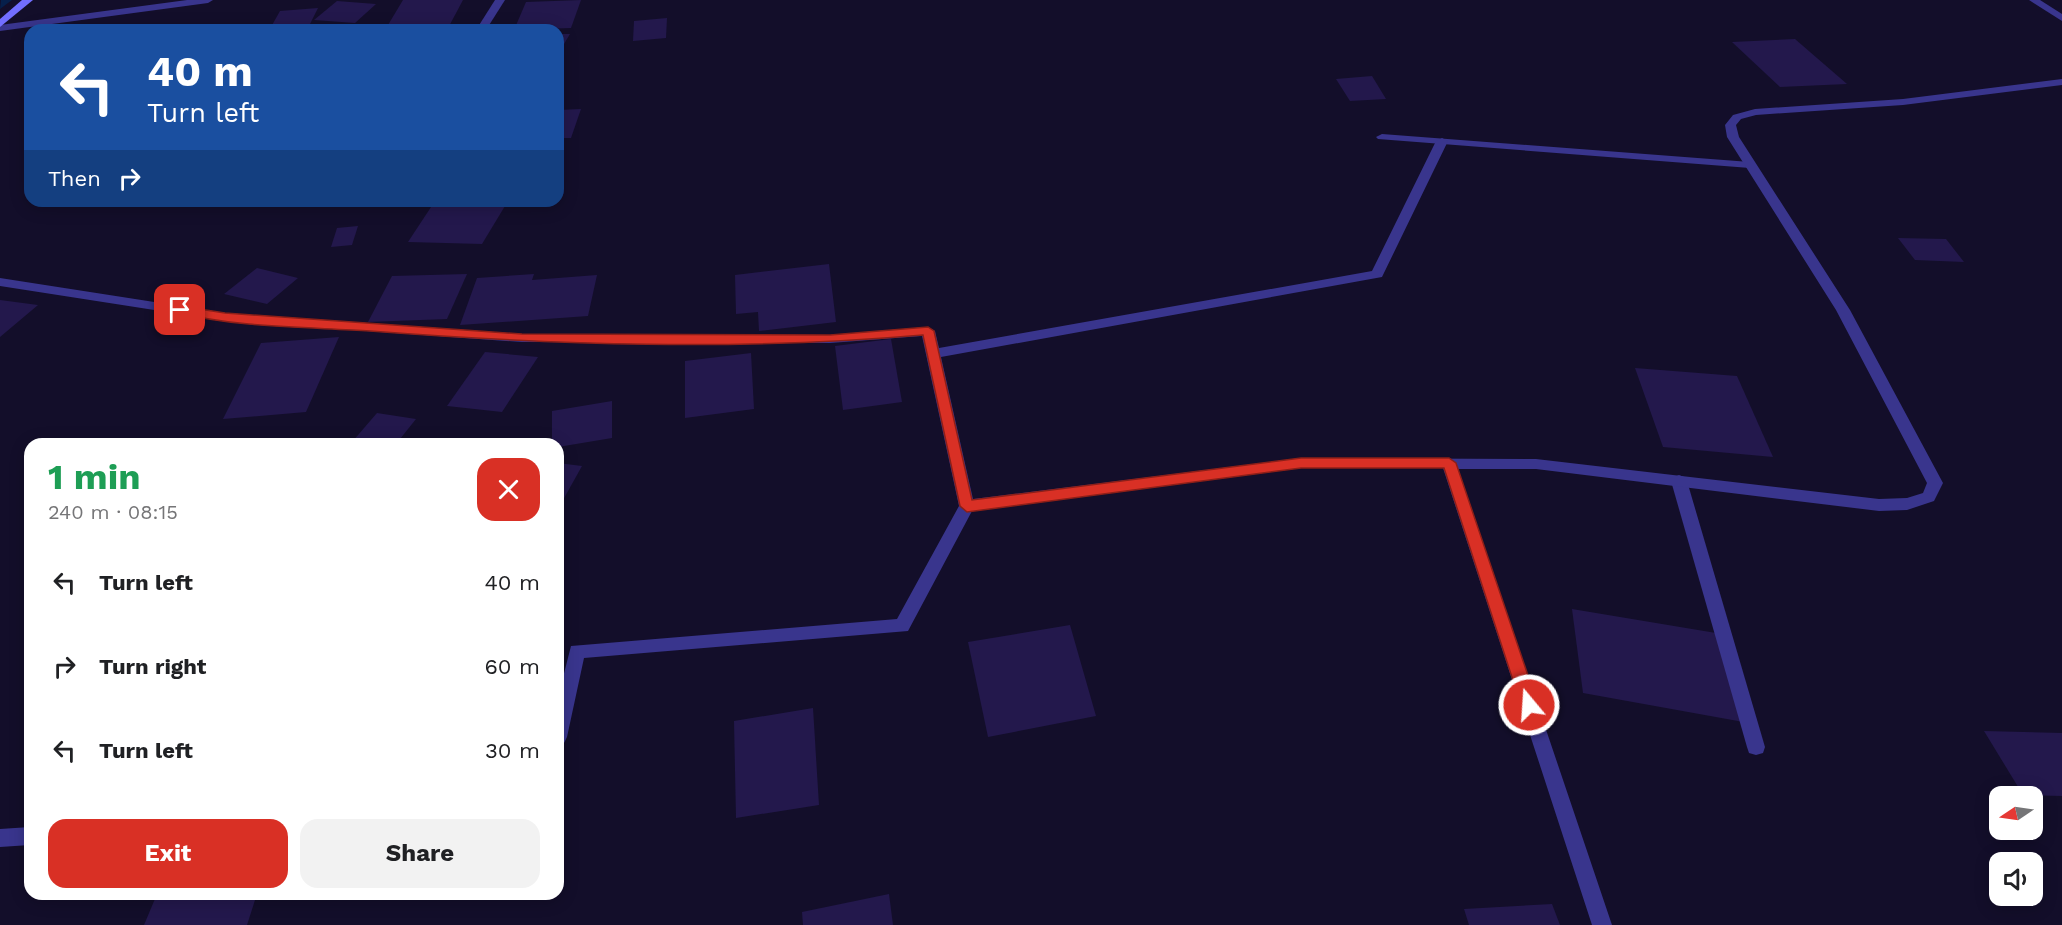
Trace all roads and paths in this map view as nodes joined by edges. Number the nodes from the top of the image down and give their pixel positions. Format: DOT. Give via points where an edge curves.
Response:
graph roads {
  1 [pos="28,0"];
  2 [pos="207,0"];
  3 [pos="500,0"];
  4 [pos="2034,0"];
  5 [pos="2062,18"];
  6 [pos="0,24"];
  7 [pos="30,24"];
  8 [pos="485,24"];
  9 [pos="24,25"];
  10 [pos="0,28"];
  11 [pos="2062,82"];
  12 [pos="1382,137"];
  13 [pos="1442,141"];
  14 [pos="1750,165"];
  15 [pos="0,282"];
  16 [pos="933,354"];
  17 [pos="1449,463"];
  18 [pos="1679,481"];
  19 [pos="967,506"];
  20 [pos="564,710"];
  21 [pos="1756,747"];
  22 [pos="24,836"];
  23 [pos="0,838"];
  24 [pos="1602,925"];
  1 -- 6 [label="street"];
  2 -- 7 [label="street"];
  3 -- 8 [label="street"];
  4 -- 5 [label="street"];
  9 -- 10 [label="street"];
  11 -- 14 [label="street" via="1903,102 1755,112 1737,117 1730,125"];
  12 -- 13 [label="street"];
  13 -- 14 [label="street"];
  13 -- 16 [label="street" via="1377,274"];
  14 -- 18 [label="street" via="1843,310 1935,483 1929,497 1879,506"];
  15 -- 16 [label="street" via="225,317 522,338 830,339 928,331"];
  16 -- 19 [label="street"];
  17 -- 18 [label="street" via="1536,464"];
  17 -- 19 [label="street" via="1301,463"];
  17 -- 24 [label="street"];
  18 -- 21 [label="street"];
  19 -- 20 [label="street" via="902,626 577,651"];
  22 -- 23 [label="street"];
}
